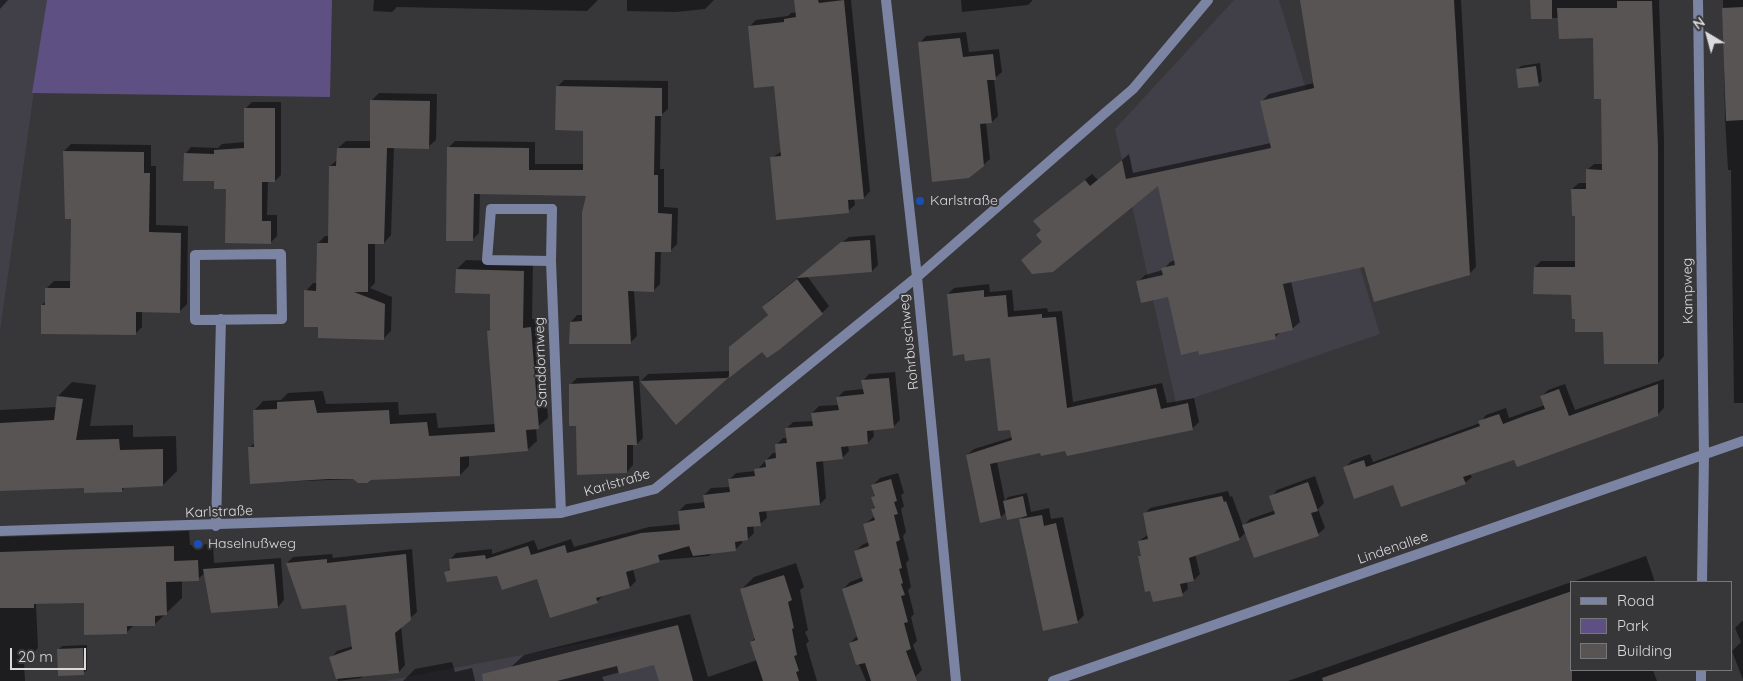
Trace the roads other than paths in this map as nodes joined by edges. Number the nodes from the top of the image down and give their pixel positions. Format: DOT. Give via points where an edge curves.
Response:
graph roads {
  1 [pos="886,0"];
  2 [pos="1208,0"];
  3 [pos="1698,0"];
  4 [pos="551,261"];
  5 [pos="917,277"];
  6 [pos="221,319"];
  7 [pos="1743,441"];
  8 [pos="1704,456"];
  9 [pos="561,513"];
  10 [pos="216,526"];
  11 [pos="0,532"];
  12 [pos="1702,581"];
  13 [pos="956,681"];
  14 [pos="1053,681"];
  1 -- 5 [label="street, Rohrbuschweg"];
  2 -- 5 [label="street, Karlstraße" via="1133,89"];
  3 -- 8 [label="street, Kampweg"];
  4 -- 4 [label="street, Sanddornweg" via="552,209 491,209 487,260"];
  4 -- 9 [label="street, Sanddornweg"];
  5 -- 9 [label="street, Karlstraße" via="655,490"];
  5 -- 13 [label="street, Rohrbuschweg"];
  6 -- 6 [label="street" via="195,320 195,255 281,254 282,319"];
  6 -- 10 [label="street"];
  7 -- 8 [label="street, Lindenallee"];
  8 -- 12 [label="street, Kampweg"];
  8 -- 14 [label="street, Lindenallee"];
  9 -- 10 [label="street, Karlstraße"];
  10 -- 11 [label="street, Karlstraße"];
}
